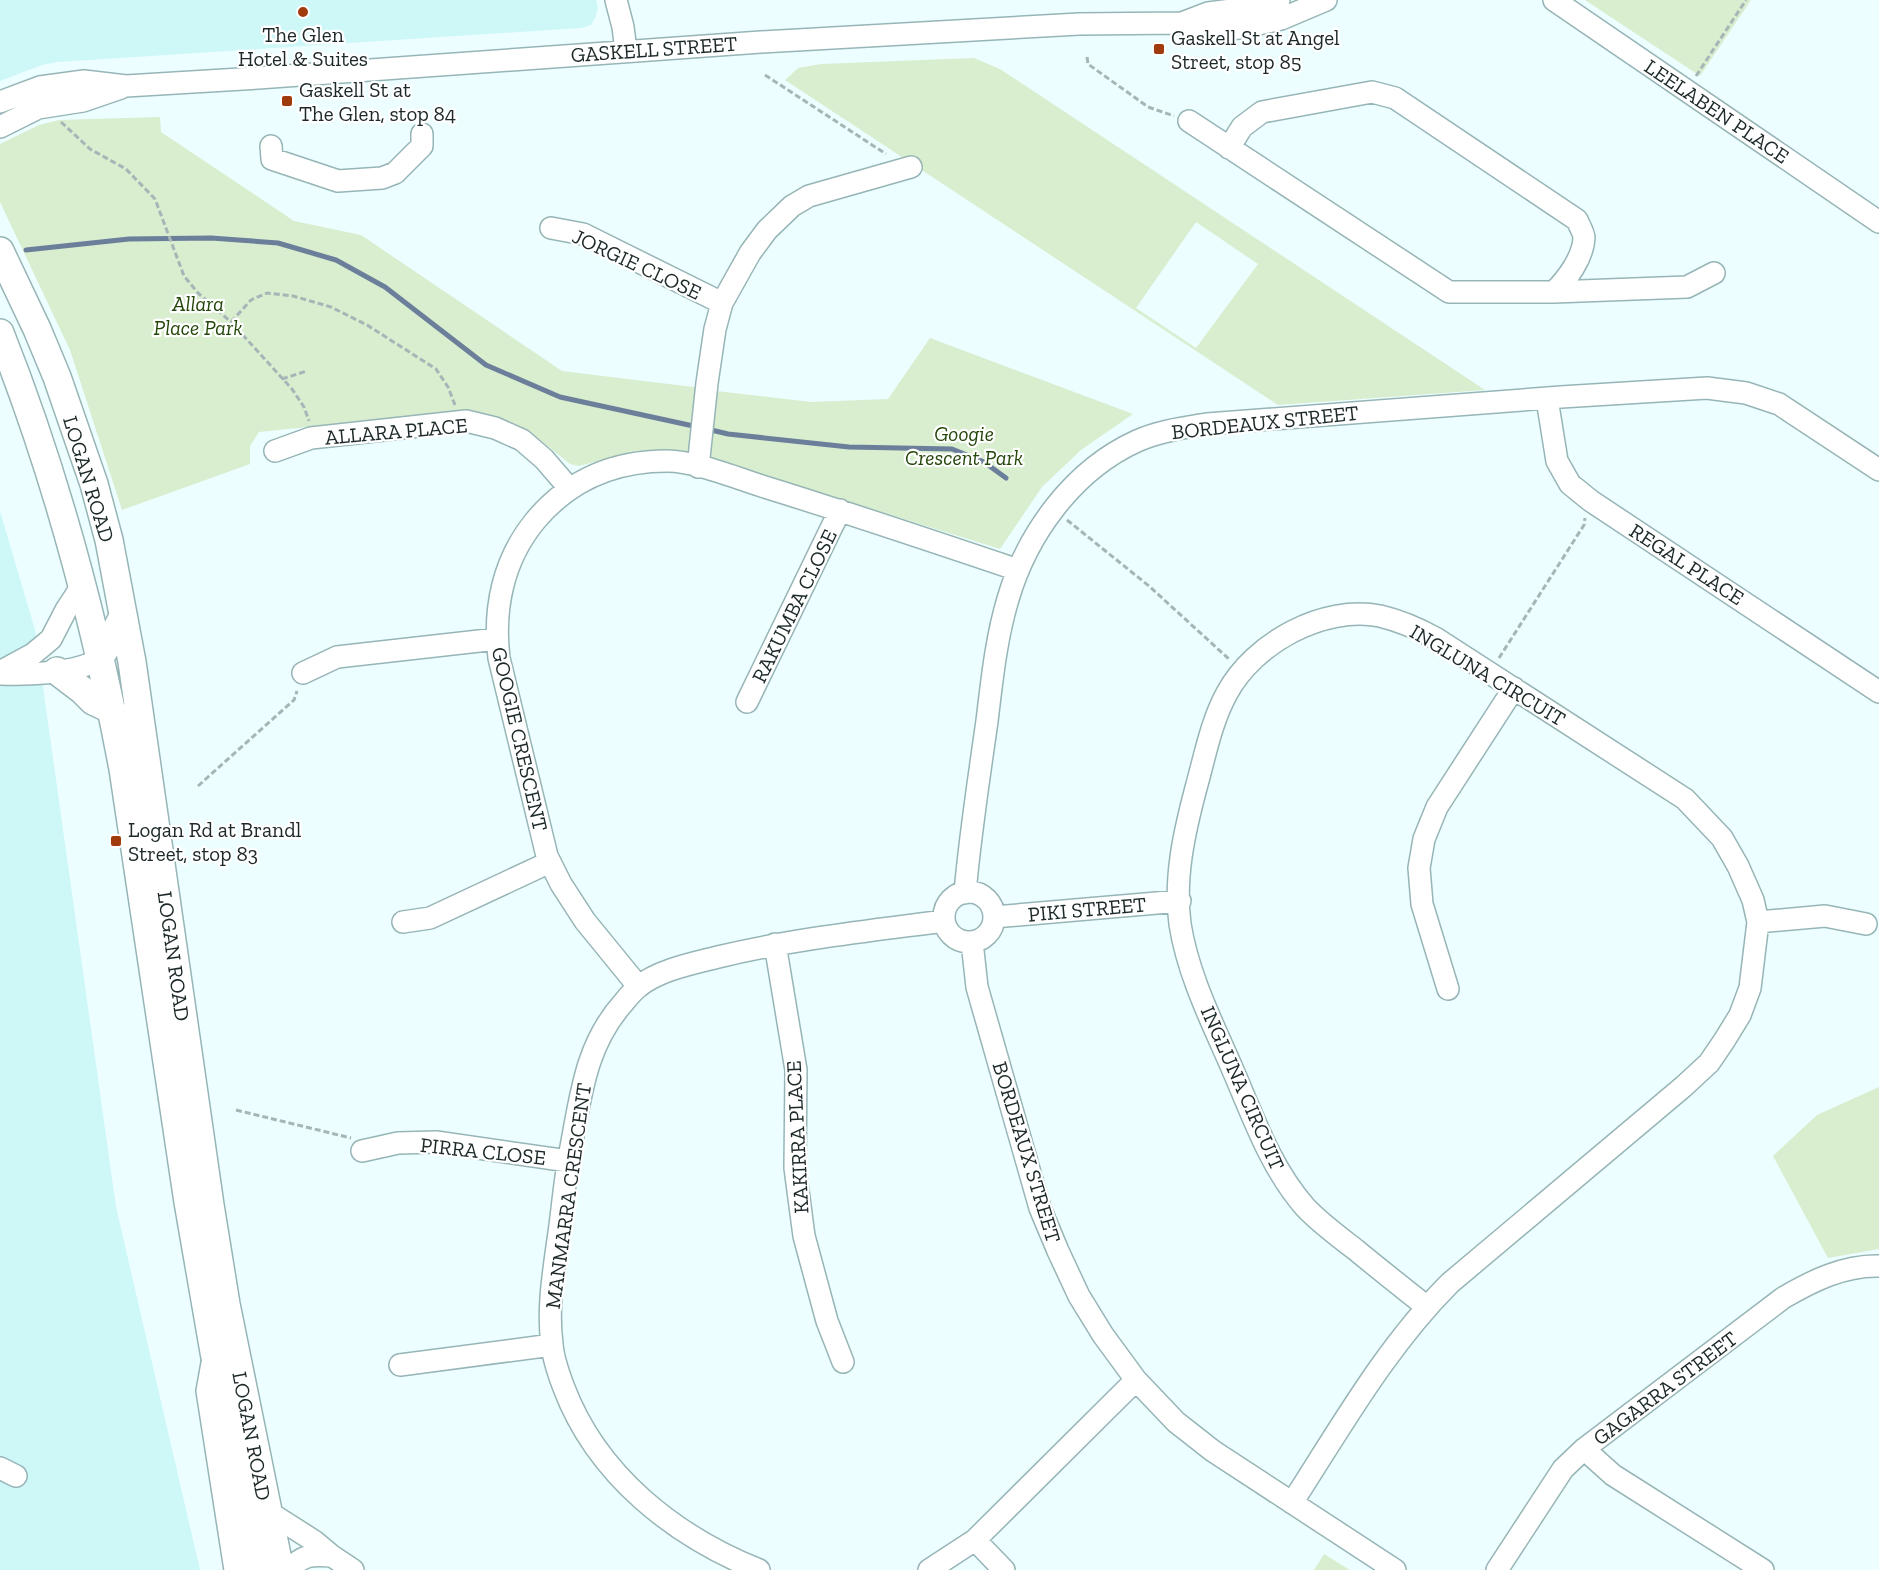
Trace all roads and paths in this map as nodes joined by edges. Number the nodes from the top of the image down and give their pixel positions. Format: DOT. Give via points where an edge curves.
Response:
graph roads {
  1 [pos="616,0"];
  2 [pos="1279,0"];
  3 [pos="1326,0"];
  4 [pos="1554,0"];
  5 [pos="1746,0"];
  6 [pos="1182,23"];
  7 [pos="626,51"];
  8 [pos="1087,57"];
  9 [pos="765,75"];
  10 [pos="126,86"];
  11 [pos="1686,90"];
  12 [pos="0,102"];
  13 [pos="59,118"];
  14 [pos="1189,122"];
  15 [pos="0,127"];
  16 [pos="422,134"];
  17 [pos="271,146"];
  18 [pos="1229,148"];
  19 [pos="911,167"];
  20 [pos="1879,222"];
  21 [pos="551,228"];
  22 [pos="0,251"];
  23 [pos="1714,273"];
  24 [pos="1554,292"];
  25 [pos="722,303"];
  26 [pos="231,322"];
  27 [pos="0,333"];
  28 [pos="307,371"];
  29 [pos="282,379"];
  30 [pos="1547,399"];
  31 [pos="466,421"];
  32 [pos="311,438"];
  33 [pos="275,451"];
  34 [pos="698,467"];
  35 [pos="1879,470"];
  36 [pos="569,488"];
  37 [pos="1591,501"];
  38 [pos="1053,509"];
  39 [pos="840,510"];
  40 [pos="1018,570"];
  41 [pos="83,584"];
  42 [pos="123,609"];
  43 [pos="497,639"];
  44 [pos="101,658"];
  45 [pos="57,671"];
  46 [pos="1242,671"];
  47 [pos="1490,672"];
  48 [pos="0,673"];
  49 [pos="303,673"];
  50 [pos="1514,688"];
  51 [pos="1879,692"];
  52 [pos="747,702"];
  53 [pos="112,711"];
  54 [pos="198,786"];
  55 [pos="550,862"];
  56 [pos="965,893"];
  57 [pos="1180,901"];
  58 [pos="994,917"];
  59 [pos="944,921"];
  60 [pos="403,922"];
  61 [pos="1758,922"];
  62 [pos="1866,924"];
  63 [pos="972,942"];
  64 [pos="775,944"];
  65 [pos="638,986"];
  66 [pos="1448,989"];
  67 [pos="236,1110"];
  68 [pos="362,1151"];
  69 [pos="568,1161"];
  70 [pos="1879,1266"];
  71 [pos="1427,1306"];
  72 [pos="552,1345"];
  73 [pos="214,1352"];
  74 [pos="843,1362"];
  75 [pos="400,1365"];
  76 [pos="1136,1380"];
  77 [pos="1584,1449"];
  78 [pos="1292,1503"];
  79 [pos="267,1512"];
  80 [pos="975,1540"];
  81 [pos="332,1556"];
  82 [pos="235,1570"];
  83 [pos="257,1570"];
  84 [pos="280,1570"];
  85 [pos="288,1570"];
  86 [pos="353,1570"];
  87 [pos="759,1570"];
  88 [pos="929,1570"];
  89 [pos="1004,1570"];
  90 [pos="1395,1570"];
  91 [pos="1497,1570"];
  92 [pos="1763,1570"];
  1 -- 7 [label="street"];
  2 -- 6 [label="street, GASKELL STREET"];
  3 -- 6 [label="street, GASKELL STREET" via="1281,19 1240,28 1210,30"];
  4 -- 11 [label="street, LEELABEN PLACE"];
  5 -- 11 [label="path"];
  6 -- 7 [label="street, GASKELL STREET" via="1079,24"];
  7 -- 10 [label="street, GASKELL STREET"];
  8 -- 14 [label="path" via="1088,64 1148,106"];
  9 -- 19 [label="path"];
  10 -- 12 [label="street, GASKELL STREET" via="84,81 57,84"];
  10 -- 15 [label="street, GASKELL STREET" via="83,101 38,108"];
  11 -- 20 [label="street, LEELABEN PLACE"];
  13 -- 26 [label="path" via="90,149 126,169 155,199 184,276"];
  14 -- 18 [label="street"];
  16 -- 17 [label="street" via="422,146 395,173 382,178 338,181 272,159"];
  18 -- 24 [label="street" via="1449,292"];
  18 -- 24 [label="street" via="1242,127 1262,112 1372,92 1395,98 1577,220 1584,237 1578,257 1570,276"];
  19 -- 25 [label="street" via="809,196 792,206 750,253"];
  21 -- 25 [label="street, JORGIE CLOSE" via="583,234"];
  22 -- 42 [label="main road, LOGAN ROAD" via="37,329 75,426 109,540"];
  23 -- 24 [label="street" via="1688,287"];
  25 -- 34 [label="street" via="707,383"];
  26 -- 29 [label="path"];
  26 -- 31 [label="path" via="251,300 267,293 331,307 436,369 457,412"];
  27 -- 41 [label="main road, LOGAN ROAD" via="48,465"];
  28 -- 29 [label="path"];
  29 -- 32 [label="path" via="304,407"];
  30 -- 35 [label="street, BORDEAUX STREET" via="1707,388 1746,393 1779,404"];
  30 -- 37 [label="street, REGAL PLACE" via="1557,461 1570,484"];
  30 -- 38 [label="street, BORDEAUX STREET" via="1167,430 1105,460"];
  31 -- 32 [label="street, ALLARA PLACE"];
  31 -- 36 [label="street, ALLARA PLACE" via="522,440"];
  32 -- 33 [label="street, ALLARA PLACE"];
  34 -- 36 [label="street, GOOGIE CRESCENT" via="669,461 642,462 612,469"];
  34 -- 39 [label="street, GOOGIE CRESCENT"];
  36 -- 43 [label="street, GOOGIE CRESCENT" via="549,505 514,554 503,581"];
  37 -- 47 [label="path" via="1584,525"];
  37 -- 51 [label="street, REGAL PLACE"];
  38 -- 40 [label="street, BORDEAUX STREET" via="1036,532"];
  38 -- 46 [label="path" via="1149,586"];
  39 -- 40 [label="street, GOOGIE CRESCENT"];
  39 -- 52 [label="street, RAKUMBA CLOSE"];
  40 -- 56 [label="street, BORDEAUX STREET" via="998,642"];
  41 -- 44 [label="main road, LOGAN ROAD"];
  41 -- 48 [label="street" via="51,639"];
  42 -- 44 [label="street" via="111,645"];
  42 -- 79 [label="main road, LOGAN ROAD" via="210,1205"];
  43 -- 49 [label="street" via="338,657"];
  43 -- 55 [label="street, GOOGIE CRESCENT"];
  44 -- 45 [label="street"];
  44 -- 53 [label="main road, LOGAN ROAD"];
  45 -- 48 [label="street" via="35,675"];
  45 -- 53 [label="main road" via="93,701"];
  46 -- 47 [label="street, INGLUNA CIRCUIT" via="1263,650 1312,623 1342,616 1378,616 1412,625"];
  46 -- 57 [label="street, INGLUNA CIRCUIT" via="1215,716 1183,838"];
  47 -- 50 [label="street, INGLUNA CIRCUIT"];
  49 -- 54 [label="path" via="294,700"];
  50 -- 61 [label="street, INGLUNA CIRCUIT" via="1685,799 1722,838 1753,900"];
  50 -- 66 [label="street" via="1437,807 1424,838 1419,868 1422,904"];
  53 -- 73 [label="main road, LOGAN ROAD"];
  55 -- 60 [label="street" via="430,918"];
  55 -- 65 [label="street, GOOGIE CRESCENT" via="585,921"];
  56 -- 58 [label="street" via="982,896"];
  56 -- 59 [label="street" via="951,899"];
  57 -- 58 [label="street, PIKI STREET"];
  57 -- 71 [label="street, INGLUNA CIRCUIT" via="1180,924 1197,987 1270,1156 1288,1186 1327,1227"];
  58 -- 63 [label="street" via="985,936"];
  59 -- 63 [label="street" via="951,934"];
  59 -- 64 [label="street, MANMARRA CRESCENT"];
  61 -- 62 [label="street" via="1825,916"];
  61 -- 71 [label="street, INGLUNA CIRCUIT" via="1750,988 1740,1015 1709,1063"];
  63 -- 76 [label="street, BORDEAUX STREET" via="977,987 1040,1208 1079,1296"];
  64 -- 65 [label="street, MANMARRA CRESCENT" via="694,963"];
  64 -- 74 [label="street, KAKIRRA PLACE" via="796,1070 795,1168 804,1236 827,1321"];
  65 -- 69 [label="street, MANMARRA CRESCENT" via="598,1039 585,1073"];
  67 -- 68 [label="path" via="350,1136"];
  68 -- 69 [label="street, PIRRA CLOSE" via="398,1143 436,1142"];
  69 -- 72 [label="street, MANMARRA CRESCENT" via="553,1279"];
  70 -- 77 [label="street, GAGARRA STREET" via="1841,1270 1783,1298"];
  71 -- 78 [label="street, INGLUNA CIRCUIT" via="1382,1364"];
  72 -- 75 [label="street"];
  72 -- 87 [label="street, MANMARRA CRESCENT" via="573,1411 597,1452 626,1486 697,1540"];
  73 -- 82 [label="street, LOGAN ROAD" via="207,1391"];
  73 -- 83 [label="main road, LOGAN ROAD"];
  76 -- 78 [label="street, BORDEAUX STREET" via="1176,1422"];
  76 -- 80 [label="street"];
  77 -- 91 [label="street, GAGARRA STREET" via="1563,1469"];
  77 -- 92 [label="street" via="1613,1476"];
  78 -- 90 [label="street, BORDEAUX STREET"];
  79 -- 81 [label="street"];
  79 -- 84 [label="main road, LOGAN ROAD"];
  80 -- 88 [label="street"];
  80 -- 89 [label="street"];
  81 -- 85 [label="street" via="308,1556"];
  81 -- 86 [label="street"];
}
